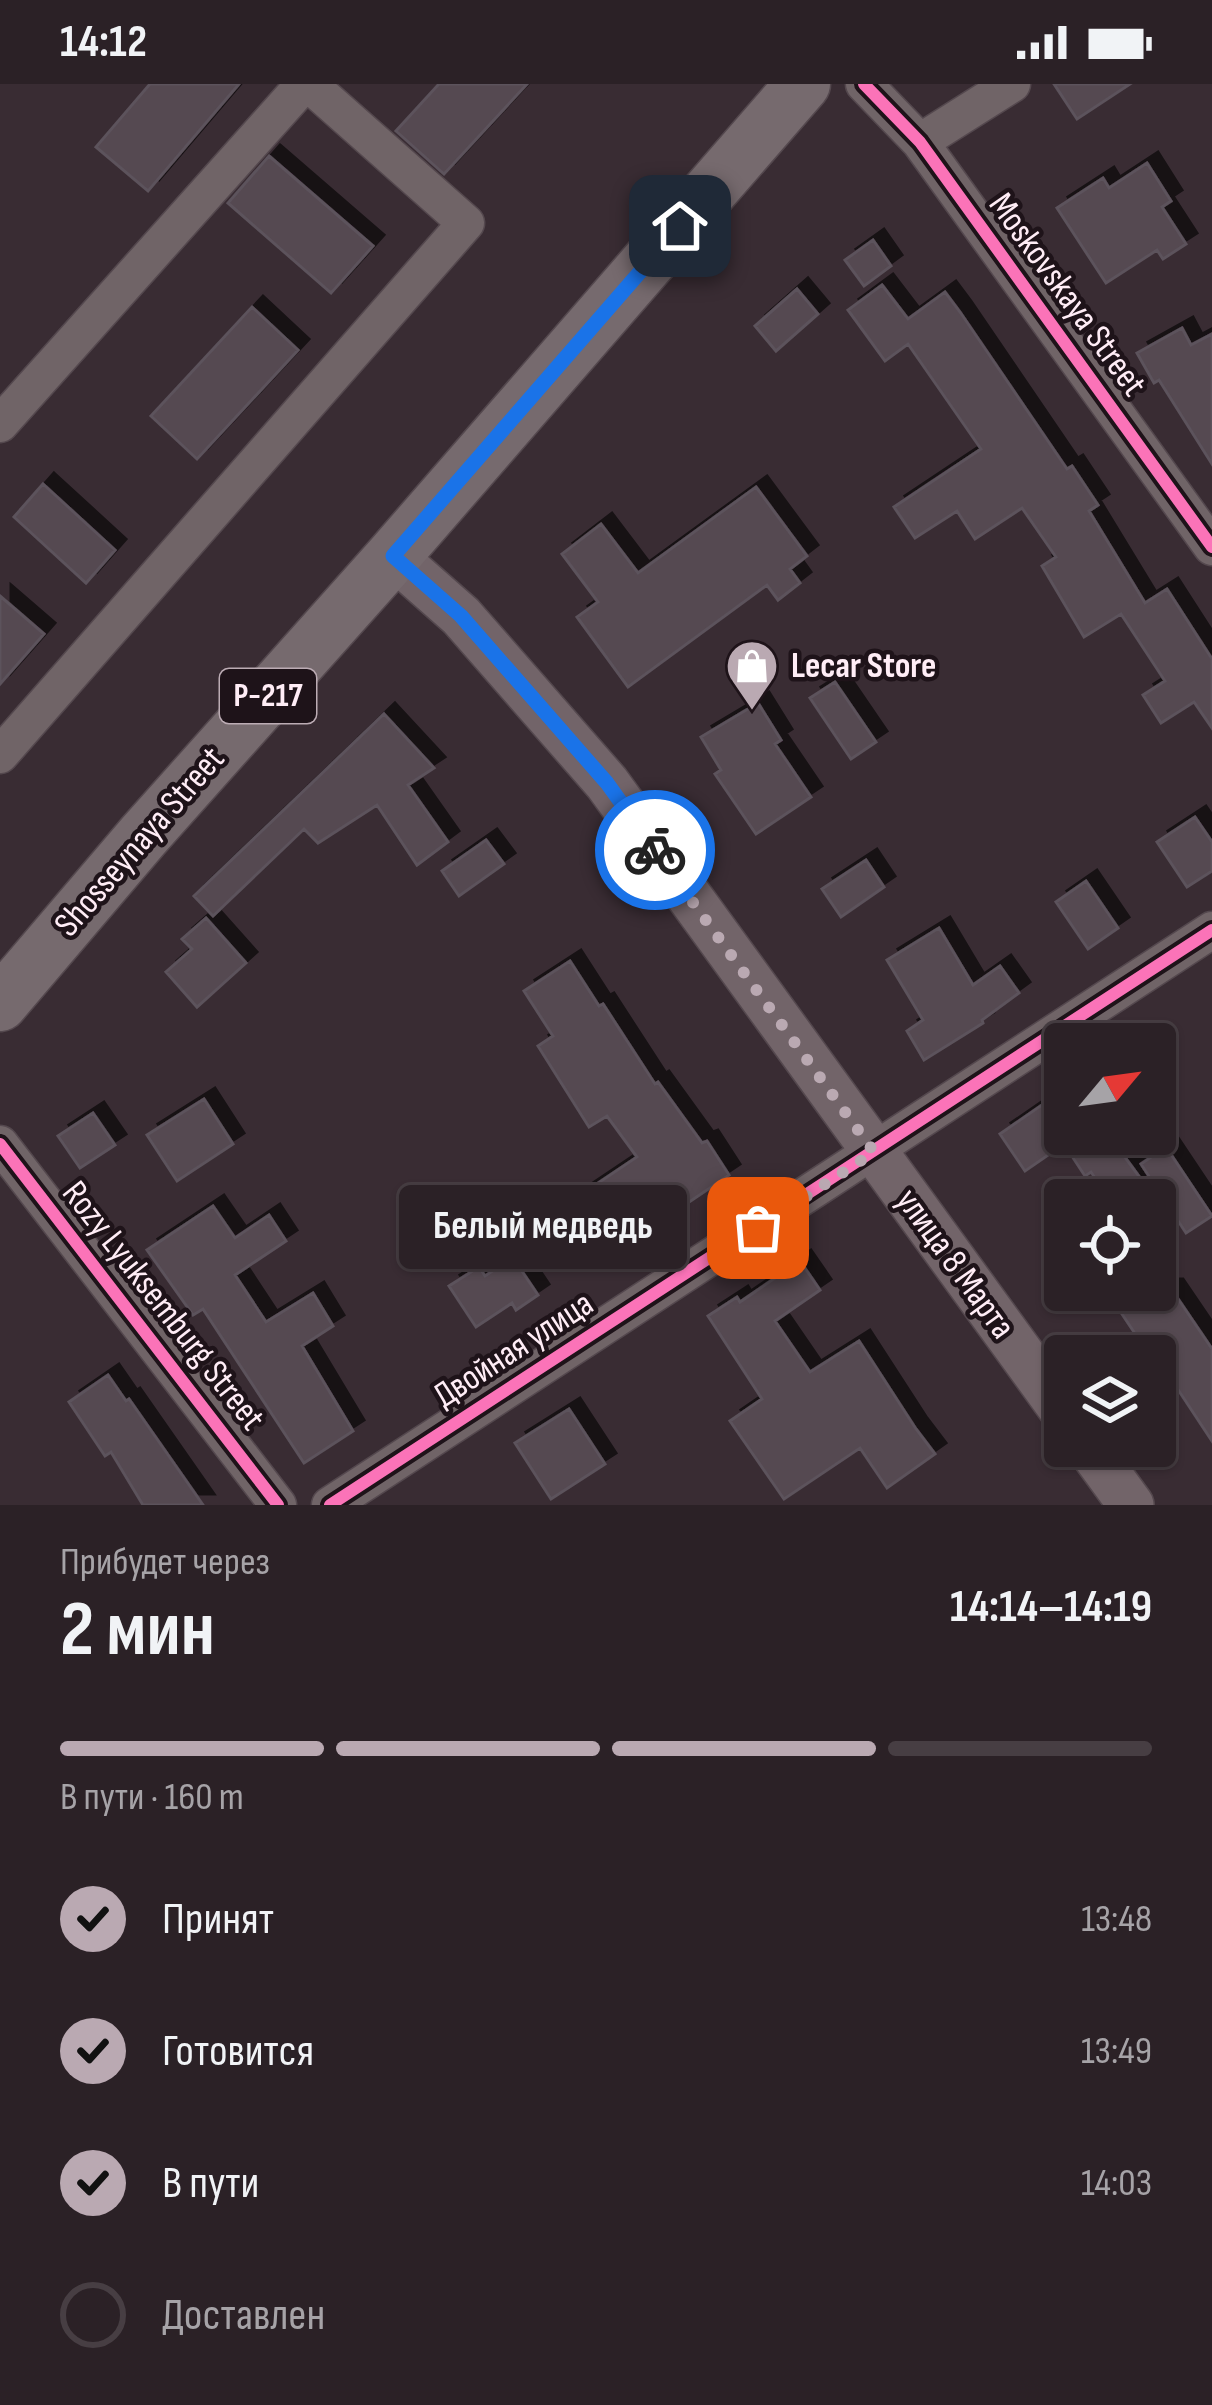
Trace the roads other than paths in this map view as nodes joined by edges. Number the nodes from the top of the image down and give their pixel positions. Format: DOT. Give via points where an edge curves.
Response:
graph roads {
  1 [pos="307,84"];
  2 [pos="803,84"];
  3 [pos="864,84"];
  4 [pos="1012,84"];
  5 [pos="920,142"];
  6 [pos="0,424"];
  7 [pos="1212,548"];
  8 [pos="393,556"];
  9 [pos="0,755"];
  10 [pos="1212,930"];
  11 [pos="0,1004"];
  12 [pos="0,1144"];
  13 [pos="874,1152"];
  14 [pos="1044,1385"];
  15 [pos="1103,1467"];
  16 [pos="278,1505"];
  17 [pos="330,1505"];
  18 [pos="1131,1505"];
  1 -- 6 [label="street"];
  1 -- 9 [label="street" via="466,223"];
  2 -- 8 [label="highway, Shosseynaya Street / Р-217"];
  3 -- 5 [label="street, Moskovskaya Street"];
  4 -- 5 [label="street"];
  5 -- 7 [label="street, Moskovskaya Street"];
  8 -- 11 [label="highway, Shosseynaya Street / Р-217"];
  8 -- 13 [label="main road, улица 8 Марта" via="461,616 607,783"];
  10 -- 13 [label="street, Двойная улица"];
  12 -- 16 [label="street, Rozy Lyuksemburg Street"];
  13 -- 14 [label="main road, улица 8 Марта"];
  13 -- 17 [label="street, Двойная улица"];
  15 -- 18 [label="main road"];
}
